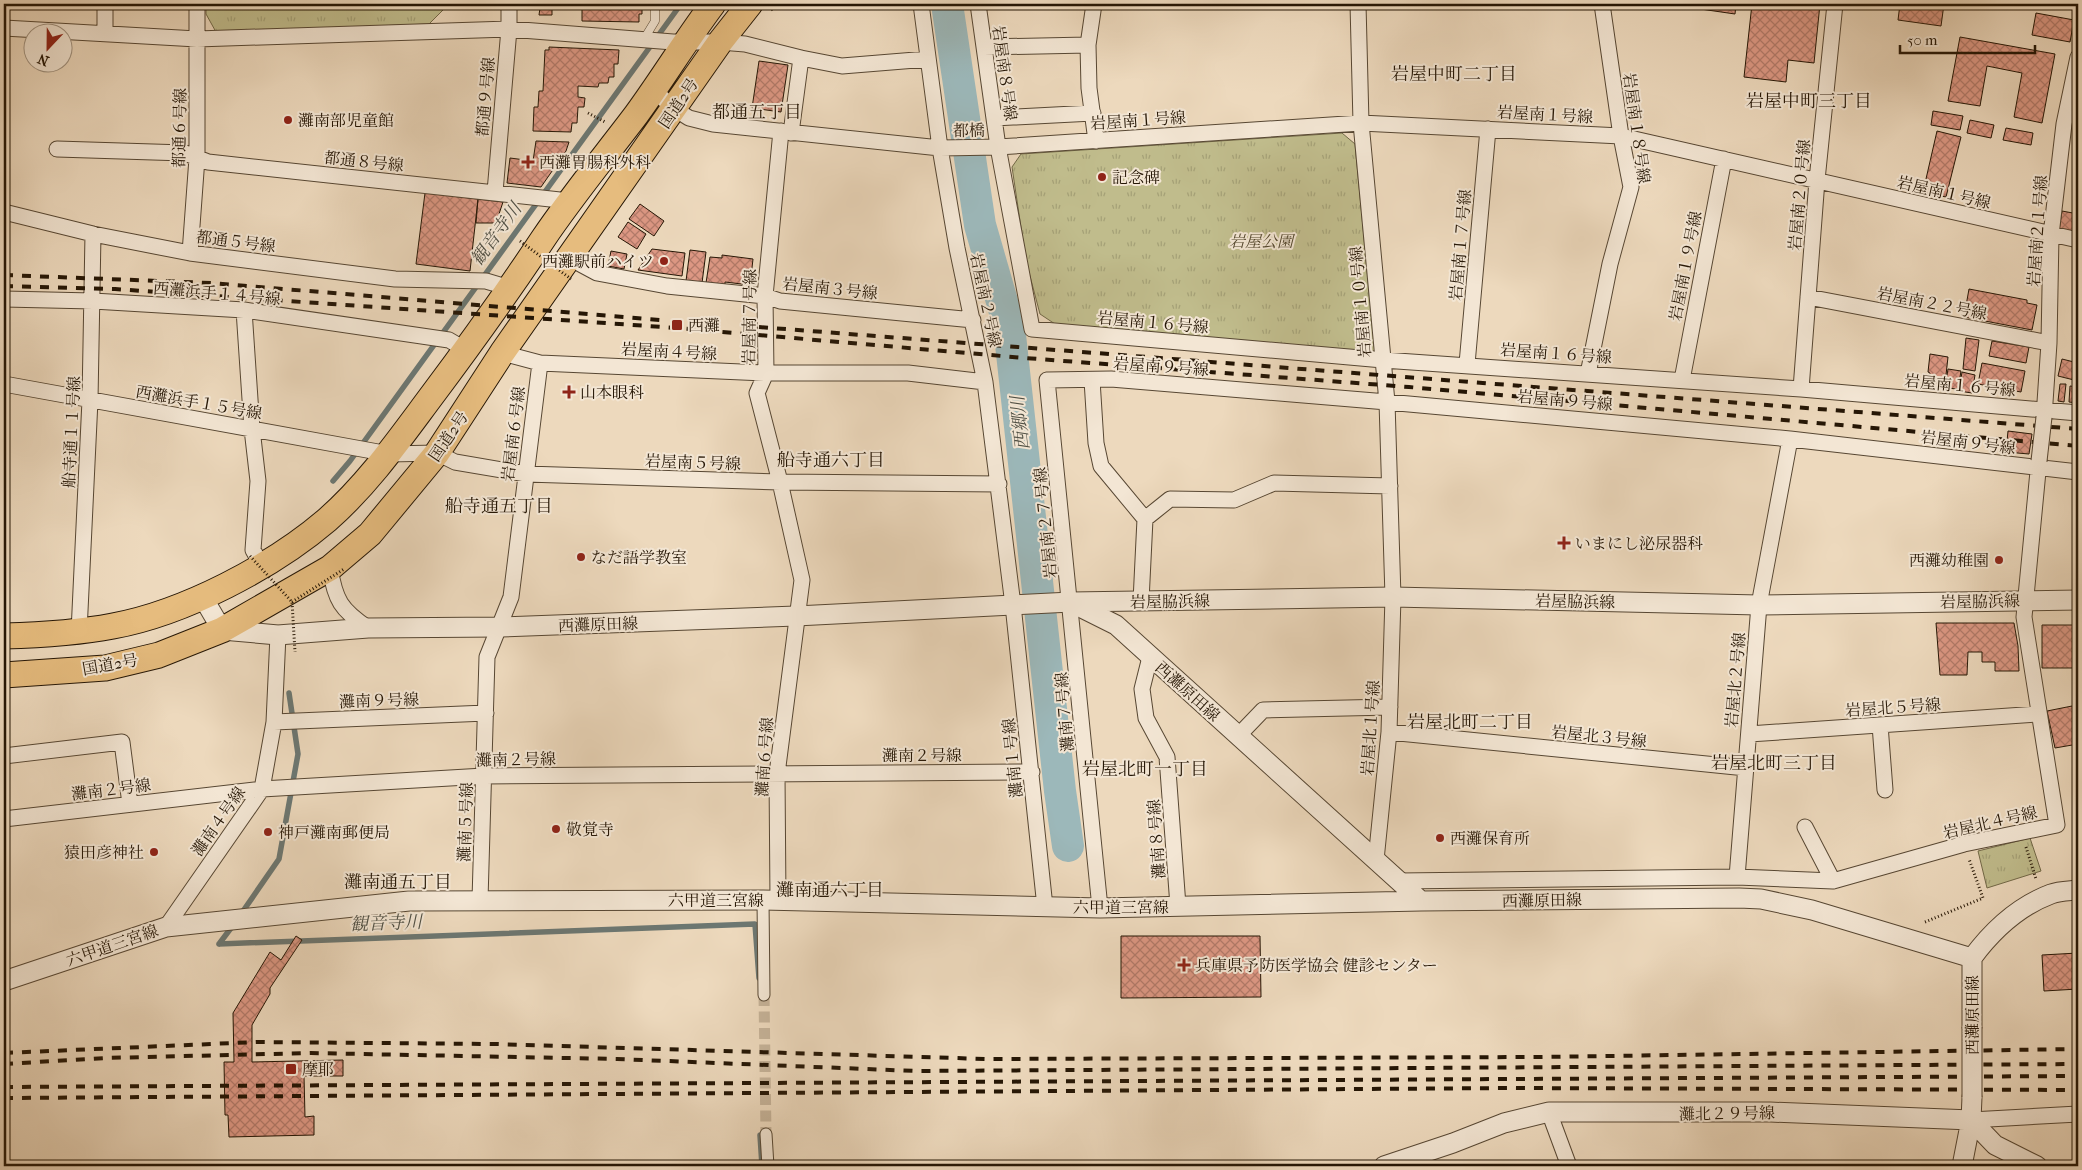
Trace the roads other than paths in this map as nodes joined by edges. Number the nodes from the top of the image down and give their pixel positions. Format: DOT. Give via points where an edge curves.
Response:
graph roads {
  1 [pos="106,4"];
  2 [pos="197,4"];
  3 [pos="509,4"];
  4 [pos="655,4"];
  5 [pos="713,4"];
  6 [pos="750,4"];
  7 [pos="920,4"];
  8 [pos="978,4"];
  9 [pos="1094,4"];
  10 [pos="1358,4"];
  11 [pos="1602,4"];
  12 [pos="1835,4"];
  13 [pos="4,28"];
  14 [pos="509,29"];
  15 [pos="104,34"];
  16 [pos="197,39"];
  17 [pos="668,42"];
  18 [pos="720,42"];
  19 [pos="1088,45"];
  20 [pos="984,47"];
  21 [pos="2078,57"];
  22 [pos="801,58"];
  23 [pos="928,60"];
  24 [pos="689,87"];
  25 [pos="653,89"];
  26 [pos="674,108"];
  27 [pos="1092,113"];
  28 [pos="994,118"];
  29 [pos="1361,123"];
  30 [pos="1488,129"];
  31 [pos="786,132"];
  32 [pos="1621,136"];
  33 [pos="1096,141"];
  34 [pos="998,147"];
  35 [pos="940,148"];
  36 [pos="57,149"];
  37 [pos="197,158"];
  38 [pos="1724,159"];
  39 [pos="1817,180"];
  40 [pos="495,192"];
  41 [pos="562,200"];
  42 [pos="4,212"];
  43 [pos="93,234"];
  44 [pos="2051,235"];
  45 [pos="2078,240"];
  46 [pos="190,253"];
  47 [pos="570,268"];
  48 [pos="510,288"];
  49 [pos="765,296"];
  50 [pos="1808,297"];
  51 [pos="4,299"];
  52 [pos="93,301"];
  53 [pos="244,310"];
  54 [pos="973,320"];
  55 [pos="1032,329"];
  56 [pos="2049,343"];
  57 [pos="458,345"];
  58 [pos="502,353"];
  59 [pos="1383,360"];
  60 [pos="540,363"];
  61 [pos="1467,364"];
  62 [pos="766,373"];
  63 [pos="1588,374"];
  64 [pos="1047,380"];
  65 [pos="1092,380"];
  66 [pos="1682,380"];
  67 [pos="985,382"];
  68 [pos="4,384"];
  69 [pos="1801,389"];
  70 [pos="90,400"];
  71 [pos="1387,402"];
  72 [pos="2078,412"];
  73 [pos="2045,414"];
  74 [pos="252,429"];
  75 [pos="1790,439"];
  76 [pos="437,453"];
  77 [pos="389,454"];
  78 [pos="2039,465"];
  79 [pos="2078,472"];
  80 [pos="526,474"];
  81 [pos="780,482"];
  82 [pos="999,484"];
  83 [pos="1390,486"];
  84 [pos="1145,519"];
  85 [pos="256,561"];
  86 [pos="337,569"];
  87 [pos="202,596"];
  88 [pos="1393,597"];
  89 [pos="2025,600"];
  90 [pos="2078,600"];
  91 [pos="1141,601"];
  92 [pos="1071,602"];
  93 [pos="1013,605"];
  94 [pos="1759,605"];
  95 [pos="796,616"];
  96 [pos="500,627"];
  97 [pos="368,628"];
  98 [pos="222,630"];
  99 [pos="79,632"];
  100 [pos="278,635"];
  101 [pos="4,636"];
  102 [pos="1150,657"];
  103 [pos="4,675"];
  104 [pos="1390,707"];
  105 [pos="486,713"];
  106 [pos="2040,714"];
  107 [pos="278,722"];
  108 [pos="1880,725"];
  109 [pos="1389,732"];
  110 [pos="1749,734"];
  111 [pos="1238,736"];
  112 [pos="4,756"];
  113 [pos="1746,768"];
  114 [pos="1032,772"];
  115 [pos="777,774"];
  116 [pos="484,776"];
  117 [pos="262,789"];
  118 [pos="1885,790"];
  119 [pos="130,804"];
  120 [pos="4,820"];
  121 [pos="1805,827"];
  122 [pos="1376,860"];
  123 [pos="1737,877"];
  124 [pos="1399,881"];
  125 [pos="1833,881"];
  126 [pos="2078,890"];
  127 [pos="480,900"];
  128 [pos="770,900"];
  129 [pos="1421,901"];
  130 [pos="1178,906"];
  131 [pos="1045,907"];
  132 [pos="1100,908"];
  133 [pos="166,927"];
  134 [pos="1972,958"];
  135 [pos="4,981"];
  136 [pos="764,995"];
  137 [pos="1972,1107"];
  138 [pos="1550,1112"];
  139 [pos="2078,1114"];
  140 [pos="766,1134"];
  141 [pos="768,1166"];
  142 [pos="1384,1166"];
  143 [pos="1569,1166"];
  144 [pos="1962,1166"];
  145 [pos="2037,1166"];
  1 -- 15 [label="street"];
  2 -- 16 [label="street, 都通６号線"];
  3 -- 14 [label="street, 都通９号線"];
  4 -- 17 [label="lane" via="655,21"];
  5 -- 17 [label="highway, 国道2号"];
  6 -- 18 [label="highway, 国道2号"];
  7 -- 23 [label="street, 岩屋南２号線"];
  8 -- 20 [label="street, 岩屋南８号線"];
  9 -- 19 [label="street"];
  10 -- 29 [label="street, 岩屋南１０号線"];
  11 -- 32 [label="street, 岩屋南１８号線"];
  12 -- 39 [label="street, 岩屋南２０号線"];
  13 -- 15 [label="street"];
  14 -- 16 [label="street"];
  14 -- 17 [label="street"];
  14 -- 40 [label="street, 都通９号線"];
  15 -- 16 [label="street"];
  16 -- 37 [label="street, 都通６号線"];
  17 -- 18 [label="street"];
  17 -- 24 [label="street"];
  17 -- 25 [label="highway, 国道2号"];
  18 -- 22 [label="street" via="745,44"];
  18 -- 24 [label="highway, 国道2号"];
  19 -- 20 [label="street"];
  19 -- 27 [label="street"];
  20 -- 28 [label="street, 岩屋南８号線"];
  21 -- 44 [label="street, 岩屋南２１号線" via="2064,124"];
  22 -- 23 [label="street" via="842,66"];
  22 -- 31 [label="street, 岩屋南７号線"];
  23 -- 35 [label="street, 岩屋南２号線"];
  24 -- 26 [label="highway, 国道2号"];
  25 -- 26 [label="street"];
  25 -- 41 [label="highway, 国道2号"];
  26 -- 31 [label="street" via="689,118 714,124"];
  26 -- 47 [label="highway, 国道2号"];
  27 -- 28 [label="street"];
  27 -- 33 [label="street"];
  28 -- 34 [label="street, 岩屋南８号線"];
  29 -- 30 [label="street, 岩屋南１号線"];
  29 -- 33 [label="street, 岩屋南１号線"];
  29 -- 59 [label="street, 岩屋南１０号線"];
  30 -- 32 [label="street, 岩屋南１号線"];
  30 -- 61 [label="street, 岩屋南１７号線"];
  31 -- 35 [label="street"];
  31 -- 49 [label="street, 岩屋南７号線"];
  32 -- 38 [label="street, 岩屋南１号線"];
  32 -- 63 [label="street, 岩屋南１８号線" via="1631,188 1610,264"];
  33 -- 34 [label="street, 岩屋南１号線"];
  34 -- 35 [label="street, 都橋"];
  34 -- 55 [label="street, 岩屋南８号線"];
  35 -- 54 [label="street, 岩屋南２号線" via="956,248"];
  36 -- 37 [label="street, 都通８号線" via="185,153"];
  37 -- 40 [label="street, 都通８号線" via="208,162"];
  37 -- 46 [label="street, 都通６号線"];
  38 -- 39 [label="street, 岩屋南１号線"];
  38 -- 66 [label="street, 岩屋南１９号線"];
  39 -- 44 [label="street, 岩屋南１号線"];
  39 -- 50 [label="street, 岩屋南２０号線"];
  40 -- 41 [label="street, 都通８号線"];
  41 -- 48 [label="highway, 国道2号"];
  42 -- 43 [label="street, 都通５号線"];
  43 -- 46 [label="street, 都通５号線"];
  43 -- 52 [label="street, 船寺通１１号線"];
  44 -- 45 [label="street, 岩屋南１号線"];
  44 -- 56 [label="street, 岩屋南２１号線"];
  46 -- 48 [label="street, 都通５号線" via="395,279 486,281"];
  47 -- 49 [label="street, 岩屋南３号線" via="667,286"];
  47 -- 58 [label="highway, 国道2号"];
  48 -- 57 [label="highway, 国道2号"];
  49 -- 54 [label="street, 岩屋南３号線" via="780,302"];
  49 -- 62 [label="street, 岩屋南７号線"];
  50 -- 56 [label="street, 岩屋南２２号線"];
  50 -- 69 [label="street, 岩屋南２０号線"];
  51 -- 52 [label="street, 西灘浜手１４号線"];
  52 -- 53 [label="street, 西灘浜手１４号線"];
  52 -- 70 [label="street, 船寺通１１号線"];
  53 -- 57 [label="street, 西灘浜手１４号線" via="426,337"];
  53 -- 74 [label="street"];
  54 -- 67 [label="street, 岩屋南２号線"];
  55 -- 59 [label="street, 岩屋南１６号線"];
  56 -- 73 [label="street, 岩屋南２１号線"];
  57 -- 77 [label="highway, 国道2号"];
  58 -- 60 [label="street, 岩屋南４号線"];
  58 -- 76 [label="highway, 国道2号"];
  59 -- 61 [label="street, 岩屋南１６号線"];
  59 -- 71 [label="street, 岩屋南１０号線"];
  60 -- 62 [label="street, 岩屋南４号線"];
  60 -- 80 [label="street, 岩屋南６号線"];
  61 -- 63 [label="street, 岩屋南１６号線"];
  62 -- 67 [label="street, 岩屋南４号線" via="908,373"];
  62 -- 81 [label="street, 岩屋南７号線" via="757,393"];
  63 -- 66 [label="street, 岩屋南１６号線"];
  64 -- 65 [label="street, 岩屋南９号線"];
  64 -- 92 [label="street, 岩屋南２７号線"];
  65 -- 71 [label="street, 岩屋南９号線"];
  65 -- 84 [label="street" via="1096,444 1101,466"];
  66 -- 69 [label="street, 岩屋南１６号線"];
  67 -- 82 [label="street, 岩屋南２号線"];
  68 -- 70 [label="street, 西灘浜手１５号線"];
  69 -- 73 [label="street, 岩屋南１６号線"];
  70 -- 74 [label="street, 西灘浜手１５号線"];
  70 -- 99 [label="street, 船寺通１１号線"];
  71 -- 75 [label="street, 岩屋南９号線"];
  71 -- 83 [label="street, 岩屋南１０号線"];
  72 -- 73 [label="street, 岩屋南１６号線"];
  73 -- 78 [label="street, 岩屋南２１号線, bridge"];
  74 -- 77 [label="street, 西灘浜手１５号線"];
  74 -- 85 [label="street" via="258,481 253,550"];
  75 -- 78 [label="street, 岩屋南９号線"];
  75 -- 94 [label="street"];
  76 -- 77 [label="street, 岩屋南５号線"];
  76 -- 80 [label="street, 岩屋南５号線" via="455,462"];
  76 -- 86 [label="highway, 国道2号"];
  77 -- 85 [label="highway, 国道2号" via="360,489 327,520"];
  78 -- 79 [label="street, 岩屋南９号線"];
  78 -- 89 [label="street, 岩屋南２１号線"];
  80 -- 81 [label="street, 岩屋南５号線"];
  80 -- 96 [label="street, 岩屋南６号線" via="511,597"];
  81 -- 82 [label="street, 岩屋南５号線"];
  81 -- 95 [label="street, 岩屋南７号線" via="802,580"];
  82 -- 93 [label="street, 岩屋南２号線"];
  83 -- 84 [label="street" via="1274,483 1234,500 1170,499"];
  83 -- 88 [label="street, 岩屋南１０号線"];
  84 -- 91 [label="street"];
  85 -- 87 [label="highway, 国道2号"];
  86 -- 97 [label="street" via="333,591 341,607"];
  86 -- 98 [label="highway, 国道2号"];
  87 -- 98 [label="street"];
  87 -- 99 [label="highway, 国道2号" via="146,618"];
  88 -- 91 [label="street, 岩屋脇浜線"];
  88 -- 94 [label="street, 岩屋脇浜線"];
  88 -- 104 [label="street, 岩屋北１号線"];
  89 -- 90 [label="street, 岩屋脇浜線"];
  89 -- 94 [label="street, 岩屋脇浜線"];
  89 -- 106 [label="street, 岩屋北４号線" via="2024,616"];
  91 -- 92 [label="street, 岩屋脇浜線"];
  92 -- 93 [label="street, 岩屋脇浜線"];
  92 -- 102 [label="street, 西灘原田線" via="1116,625"];
  92 -- 132 [label="street, 灘南７号線"];
  93 -- 95 [label="street, 西灘原田線"];
  93 -- 114 [label="street, 灘南１号線"];
  94 -- 110 [label="street, 岩屋北２号線"];
  95 -- 96 [label="street, 西灘原田線"];
  95 -- 115 [label="street, 灘南６号線"];
  96 -- 97 [label="street, 西灘原田線"];
  96 -- 105 [label="street, 灘南５号線" via="487,656"];
  97 -- 100 [label="street, 西灘原田線"];
  98 -- 100 [label="street, 西灘原田線"];
  98 -- 103 [label="highway, 国道2号" via="160,655 105,668"];
  99 -- 101 [label="highway, 国道2号"];
  100 -- 107 [label="street, 灘南４号線"];
  102 -- 111 [label="street, 西灘原田線"];
  102 -- 130 [label="street, 灘南８号線" via="1142,689 1146,718 1167,757"];
  104 -- 109 [label="street, 岩屋北１号線"];
  104 -- 111 [label="street" via="1263,710"];
  105 -- 107 [label="street, 灘南９号線"];
  105 -- 116 [label="street, 灘南５号線"];
  106 -- 108 [label="street, 岩屋北５号線"];
  106 -- 125 [label="street, 岩屋北４号線" via="2057,825 1964,844"];
  107 -- 117 [label="street, 灘南４号線"];
  108 -- 110 [label="street, 岩屋北５号線"];
  108 -- 118 [label="street"];
  109 -- 113 [label="street, 岩屋北３号線"];
  109 -- 122 [label="street, 岩屋北１号線"];
  110 -- 113 [label="street, 岩屋北２号線"];
  111 -- 122 [label="street, 西灘原田線"];
  112 -- 119 [label="street" via="122,742"];
  113 -- 123 [label="street, 岩屋北２号線"];
  114 -- 115 [label="street, 灘南２号線"];
  114 -- 131 [label="street, 灘南１号線"];
  115 -- 116 [label="street, 灘南２号線"];
  115 -- 128 [label="street, 灘南６号線"];
  116 -- 117 [label="street, 灘南２号線"];
  116 -- 127 [label="street, 灘南５号線"];
  117 -- 119 [label="street, 灘南２号線"];
  117 -- 133 [label="street, 灘南４号線"];
  119 -- 120 [label="street, 灘南２号線"];
  121 -- 125 [label="street"];
  122 -- 124 [label="street, 西灘原田線"];
  123 -- 124 [label="street, 岩屋北４号線"];
  123 -- 125 [label="street, 岩屋北４号線"];
  124 -- 129 [label="street, 西灘原田線"];
  126 -- 134 [label="street" via="2052,894 2027,906 1990,934"];
  127 -- 128 [label="street, 六甲道三宮線"];
  127 -- 133 [label="street, 六甲道三宮線" via="409,901"];
  128 -- 131 [label="street, 六甲道三宮線"];
  128 -- 136 [label="street"];
  129 -- 130 [label="street, 六甲道三宮線"];
  129 -- 134 [label="street, 西灘原田線" via="1761,899 1812,910"];
  130 -- 132 [label="street, 六甲道三宮線"];
  131 -- 132 [label="street, 六甲道三宮線"];
  133 -- 135 [label="street, 六甲道三宮線"];
  134 -- 137 [label="street, 西灘原田線, bridge"];
  137 -- 138 [label="street, 灘北２９号線" via="1770,1112"];
  137 -- 139 [label="street, 灘北２９号線"];
  137 -- 144 [label="street, 西灘原田線"];
  137 -- 145 [label="street" via="1995,1145"];
  138 -- 142 [label="street, 灘北２９号線" via="1504,1123"];
  138 -- 143 [label="street"];
  140 -- 141 [label="street"];
}
